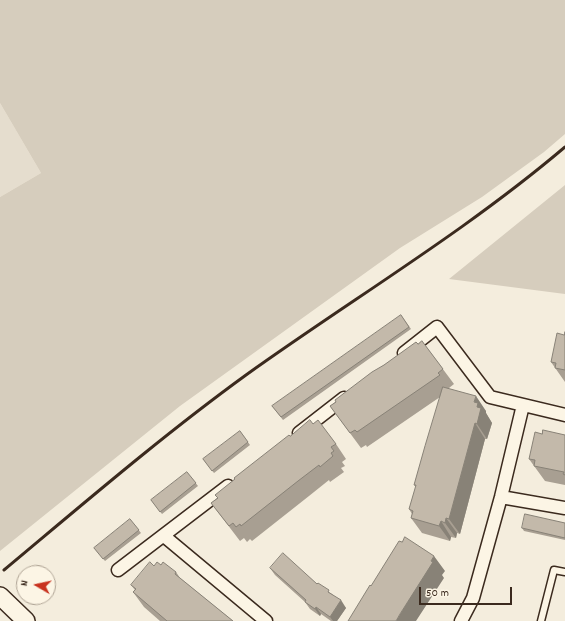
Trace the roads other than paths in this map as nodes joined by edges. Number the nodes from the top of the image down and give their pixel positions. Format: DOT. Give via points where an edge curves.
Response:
graph roads {
  1 [pos="392,361"];
  2 [pos="354,390"];
  3 [pos="523,405"];
  4 [pos="565,415"];
  5 [pos="291,439"];
  6 [pos="240,477"];
  7 [pos="501,497"];
  8 [pos="565,508"];
  9 [pos="164,536"];
  10 [pos="118,570"];
  11 [pos="565,572"];
  12 [pos="0,596"];
  13 [pos="20,616"];
  14 [pos="266,621"];
  15 [pos="461,621"];
  16 [pos="542,621"];
  1 -- 3 [label="street" via="437,327 490,397"];
  2 -- 5 [label="street"];
  3 -- 4 [label="street"];
  3 -- 7 [label="street"];
  6 -- 9 [label="street"];
  7 -- 8 [label="street"];
  7 -- 15 [label="street" via="473,598"];
  9 -- 10 [label="street"];
  9 -- 14 [label="street"];
  11 -- 16 [label="lane" via="554,570"];
  12 -- 13 [label="street"];
}
